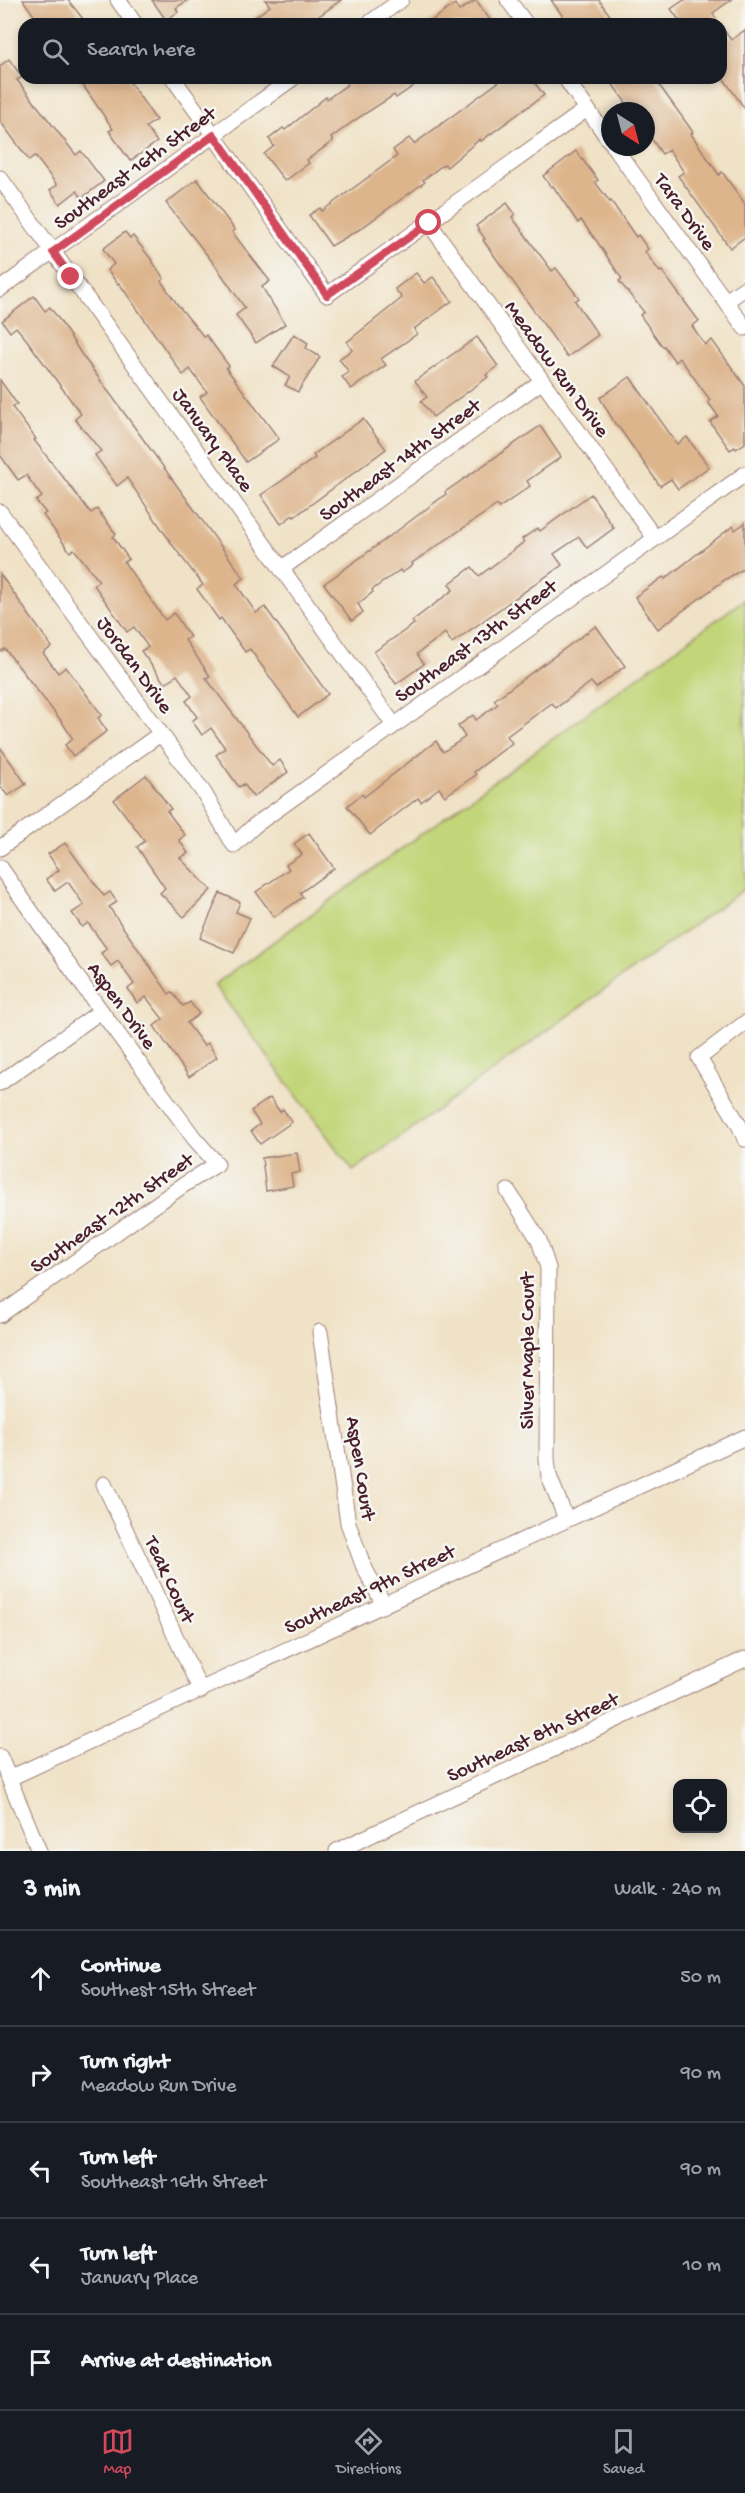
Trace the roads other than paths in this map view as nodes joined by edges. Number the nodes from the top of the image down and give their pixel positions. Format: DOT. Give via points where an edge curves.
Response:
graph roads {
  1 [pos="118,0"];
  2 [pos="402,0"];
  3 [pos="508,0"];
  4 [pos="131,18"];
  5 [pos="376,18"];
  6 [pos="522,18"];
  7 [pos="177,84"];
  8 [pos="285,84"];
  9 [pos="569,84"];
  10 [pos="587,109"];
  11 [pos="601,128"];
  12 [pos="214,135"];
  13 [pos="621,156"];
  14 [pos="0,178"];
  15 [pos="429,223"];
  16 [pos="53,252"];
  17 [pos="745,288"];
  18 [pos="0,290"];
  19 [pos="726,301"];
  20 [pos="745,328"];
  21 [pos="541,382"];
  22 [pos="745,474"];
  23 [pos="0,512"];
  24 [pos="654,537"];
  25 [pos="281,569"];
  26 [pos="394,725"];
  27 [pos="160,734"];
  28 [pos="234,845"];
  29 [pos="0,848"];
  30 [pos="0,867"];
  31 [pos="101,1011"];
  32 [pos="745,1023"];
  33 [pos="0,1083"];
  34 [pos="745,1139"];
  35 [pos="217,1164"];
  36 [pos="508,1191"];
  37 [pos="0,1316"];
  38 [pos="320,1332"];
  39 [pos="745,1437"];
  40 [pos="104,1484"];
  41 [pos="566,1519"];
  42 [pos="384,1605"];
  43 [pos="745,1659"];
  44 [pos="201,1691"];
  45 [pos="0,1757"];
  46 [pos="10,1778"];
  47 [pos="39,1851"];
  48 [pos="337,1851"];
  1 -- 4 [label="street"];
  2 -- 5 [label="street"];
  3 -- 6 [label="street"];
  7 -- 12 [label="street"];
  8 -- 12 [label="street, Southeast 16th Street"];
  9 -- 10 [label="street"];
  10 -- 11 [label="street"];
  10 -- 15 [label="street"];
  12 -- 15 [label="street" via="327,295"];
  12 -- 16 [label="street, Southeast 16th Street"];
  13 -- 19 [label="street, Tara Drive"];
  14 -- 16 [label="street, January Place"];
  15 -- 21 [label="street, Meadow Run Drive"];
  16 -- 18 [label="street, Southeast 16th Street"];
  16 -- 25 [label="street, January Place"];
  17 -- 19 [label="street"];
  19 -- 20 [label="street, Tara Drive"];
  21 -- 24 [label="street, Meadow Run Drive"];
  21 -- 25 [label="street, Southeast 14th Street"];
  22 -- 24 [label="street, Southeast 13th Street"];
  23 -- 27 [label="street, Jordan Drive"];
  24 -- 26 [label="street, Southeast 13th Street"];
  25 -- 26 [label="street, January Place"];
  26 -- 28 [label="street, Southeast 13th Street"];
  27 -- 28 [label="street, Jordan Drive" via="204,793"];
  27 -- 29 [label="street"];
  30 -- 31 [label="street, Aspen Drive"];
  31 -- 33 [label="street"];
  31 -- 35 [label="street, Aspen Drive"];
  32 -- 34 [label="street" via="699,1058"];
  35 -- 37 [label="street, Southeast 12th Street"];
  36 -- 41 [label="street, Silver Maple Court" via="539,1240 548,1268 547,1459 549,1476"];
  38 -- 42 [label="street, Aspen Court" via="348,1523"];
  39 -- 41 [label="street, Southeast 9th Street"];
  40 -- 44 [label="street, Teak Court"];
  41 -- 42 [label="street, Southeast 9th Street"];
  42 -- 44 [label="street, Southeast 9th Street"];
  43 -- 48 [label="street, Southeast 8th Street"];
  44 -- 46 [label="street, Southeast 9th Street"];
  45 -- 46 [label="street"];
  46 -- 47 [label="street"];
}
